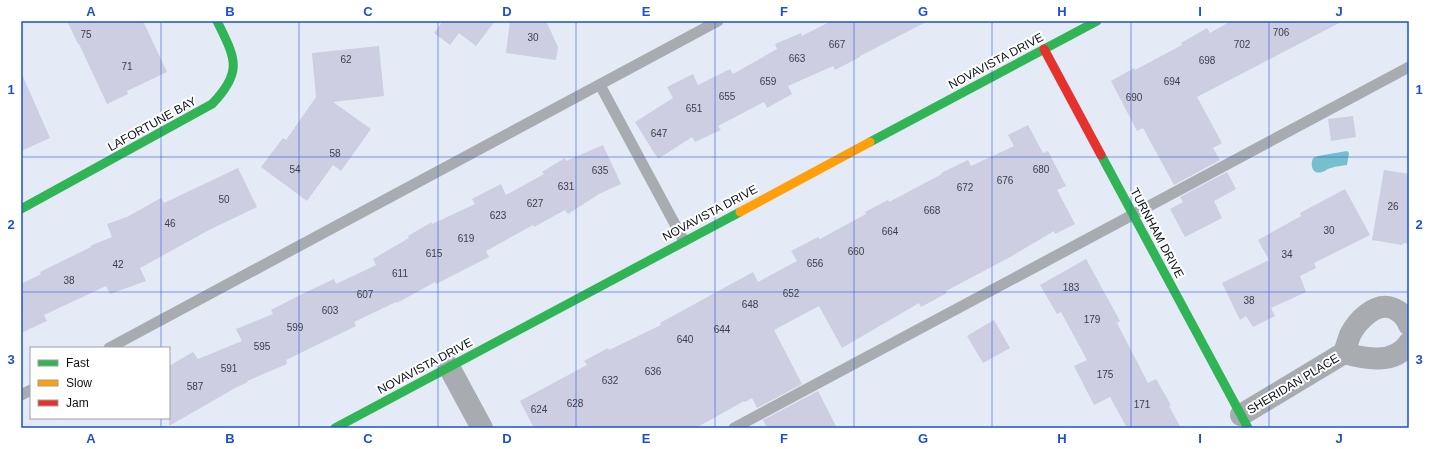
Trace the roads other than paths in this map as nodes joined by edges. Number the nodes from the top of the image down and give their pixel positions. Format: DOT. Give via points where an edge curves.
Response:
graph roads {
  1 [pos="217,21"];
  2 [pos="718,21"];
  3 [pos="1097,21"];
  4 [pos="1044,49"];
  5 [pos="1409,67"];
  6 [pos="600,85"];
  7 [pos="21,209"];
  8 [pos="1133,214"];
  9 [pos="684,241"];
  10 [pos="1409,325"];
  11 [pos="1409,343"];
  12 [pos="111,347"];
  13 [pos="1344,353"];
  14 [pos="449,367"];
  15 [pos="30,390"];
  16 [pos="21,395"];
  17 [pos="1245,422"];
  18 [pos="335,428"];
  19 [pos="482,428"];
  20 [pos="734,428"];
  1 -- 7 [label="street, LAFORTUNE BAY" via="232,51 234,62 232,78 224,94 212,104"];
  2 -- 6 [label="lane"];
  3 -- 4 [label="street, NOVAVISTA DRIVE"];
  4 -- 8 [label="street, TURNHAM DRIVE"];
  4 -- 9 [label="street, NOVAVISTA DRIVE"];
  5 -- 8 [label="lane"];
  6 -- 9 [label="lane"];
  6 -- 12 [label="lane"];
  8 -- 17 [label="street, TURNHAM DRIVE"];
  8 -- 20 [label="lane"];
  9 -- 14 [label="street, NOVAVISTA DRIVE"];
  10 -- 13 [label="street, SHERIDAN PLACE" via="1397,310 1388,307 1378,308 1358,324 1350,335"];
  11 -- 13 [label="street, SHERIDAN PLACE" via="1402,352 1390,357 1362,358"];
  13 -- 17 [label="street, SHERIDAN PLACE"];
  14 -- 18 [label="street, NOVAVISTA DRIVE"];
  14 -- 19 [label="street"];
  15 -- 16 [label="lane"];
}
